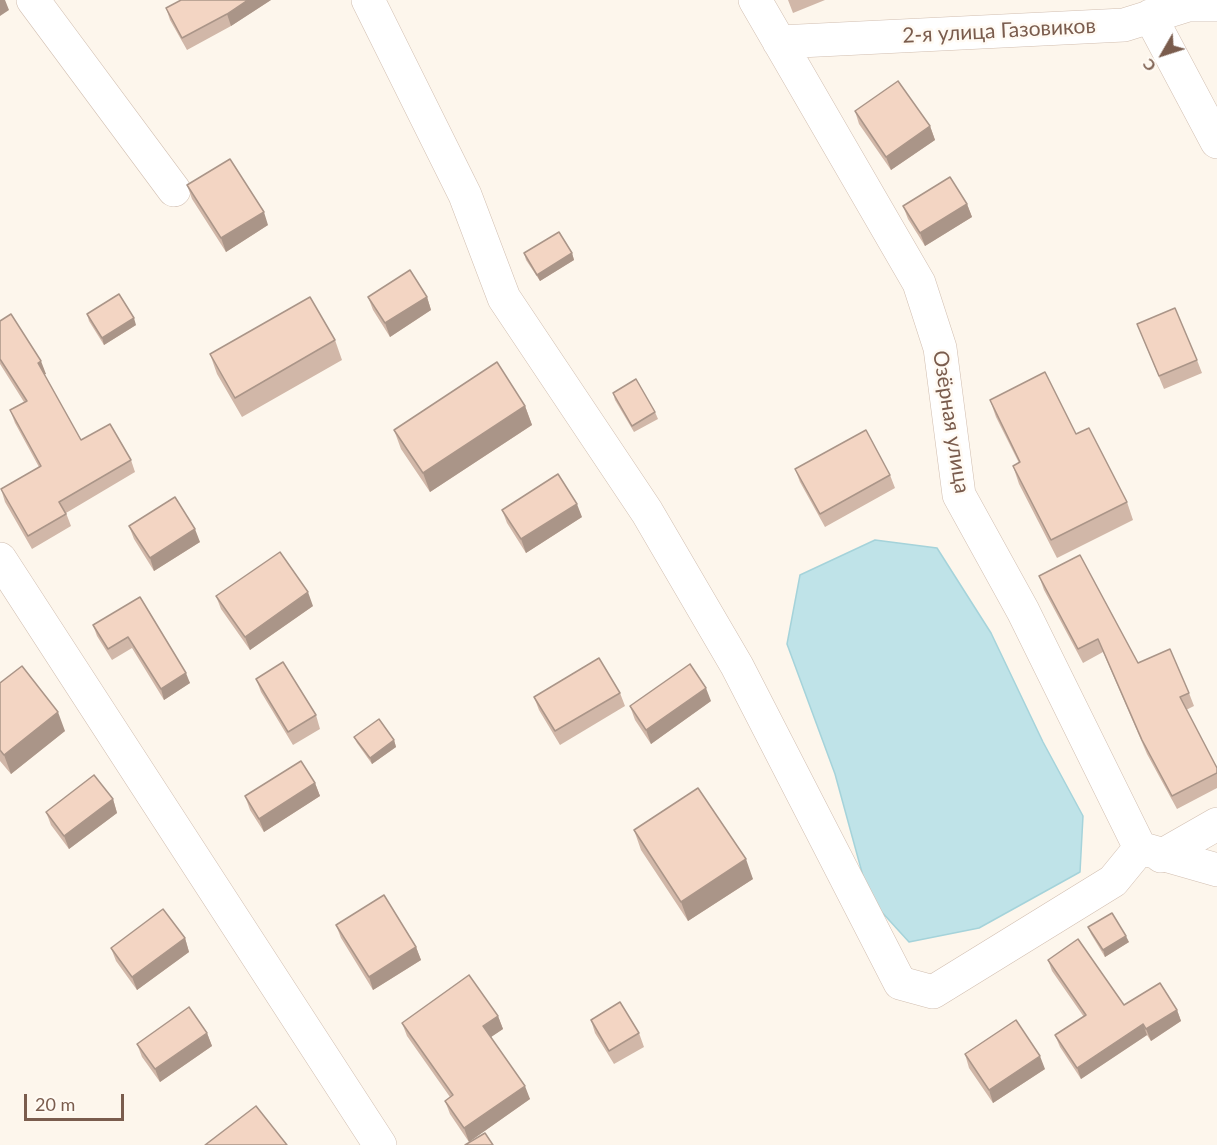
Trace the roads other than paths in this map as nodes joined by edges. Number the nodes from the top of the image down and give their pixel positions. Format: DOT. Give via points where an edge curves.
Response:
graph roads {
  1 [pos="33,0"];
  2 [pos="368,0"];
  3 [pos="755,0"];
  4 [pos="1217,4"];
  5 [pos="1150,16"];
  6 [pos="779,42"];
  7 [pos="1217,142"];
  8 [pos="174,190"];
  9 [pos="0,559"];
  10 [pos="1217,824"];
  11 [pos="1151,852"];
  12 [pos="1217,870"];
  13 [pos="380,1145"];
  1 -- 8 [label="street"];
  2 -- 11 [label="street" via="465,195 504,298 647,512 737,666 900,983 933,992 1113,881"];
  3 -- 6 [label="street, Озёрная улица"];
  4 -- 5 [label="street, 2-я улица Газовиков" via="1188,5"];
  5 -- 6 [label="street, 2-я улица Газовиков" via="1124,25"];
  5 -- 7 [label="street"];
  6 -- 11 [label="street, Озёрная улица" via="919,283 940,348 959,495"];
  9 -- 13 [label="street"];
  10 -- 11 [label="street"];
  11 -- 12 [label="street"];
}
